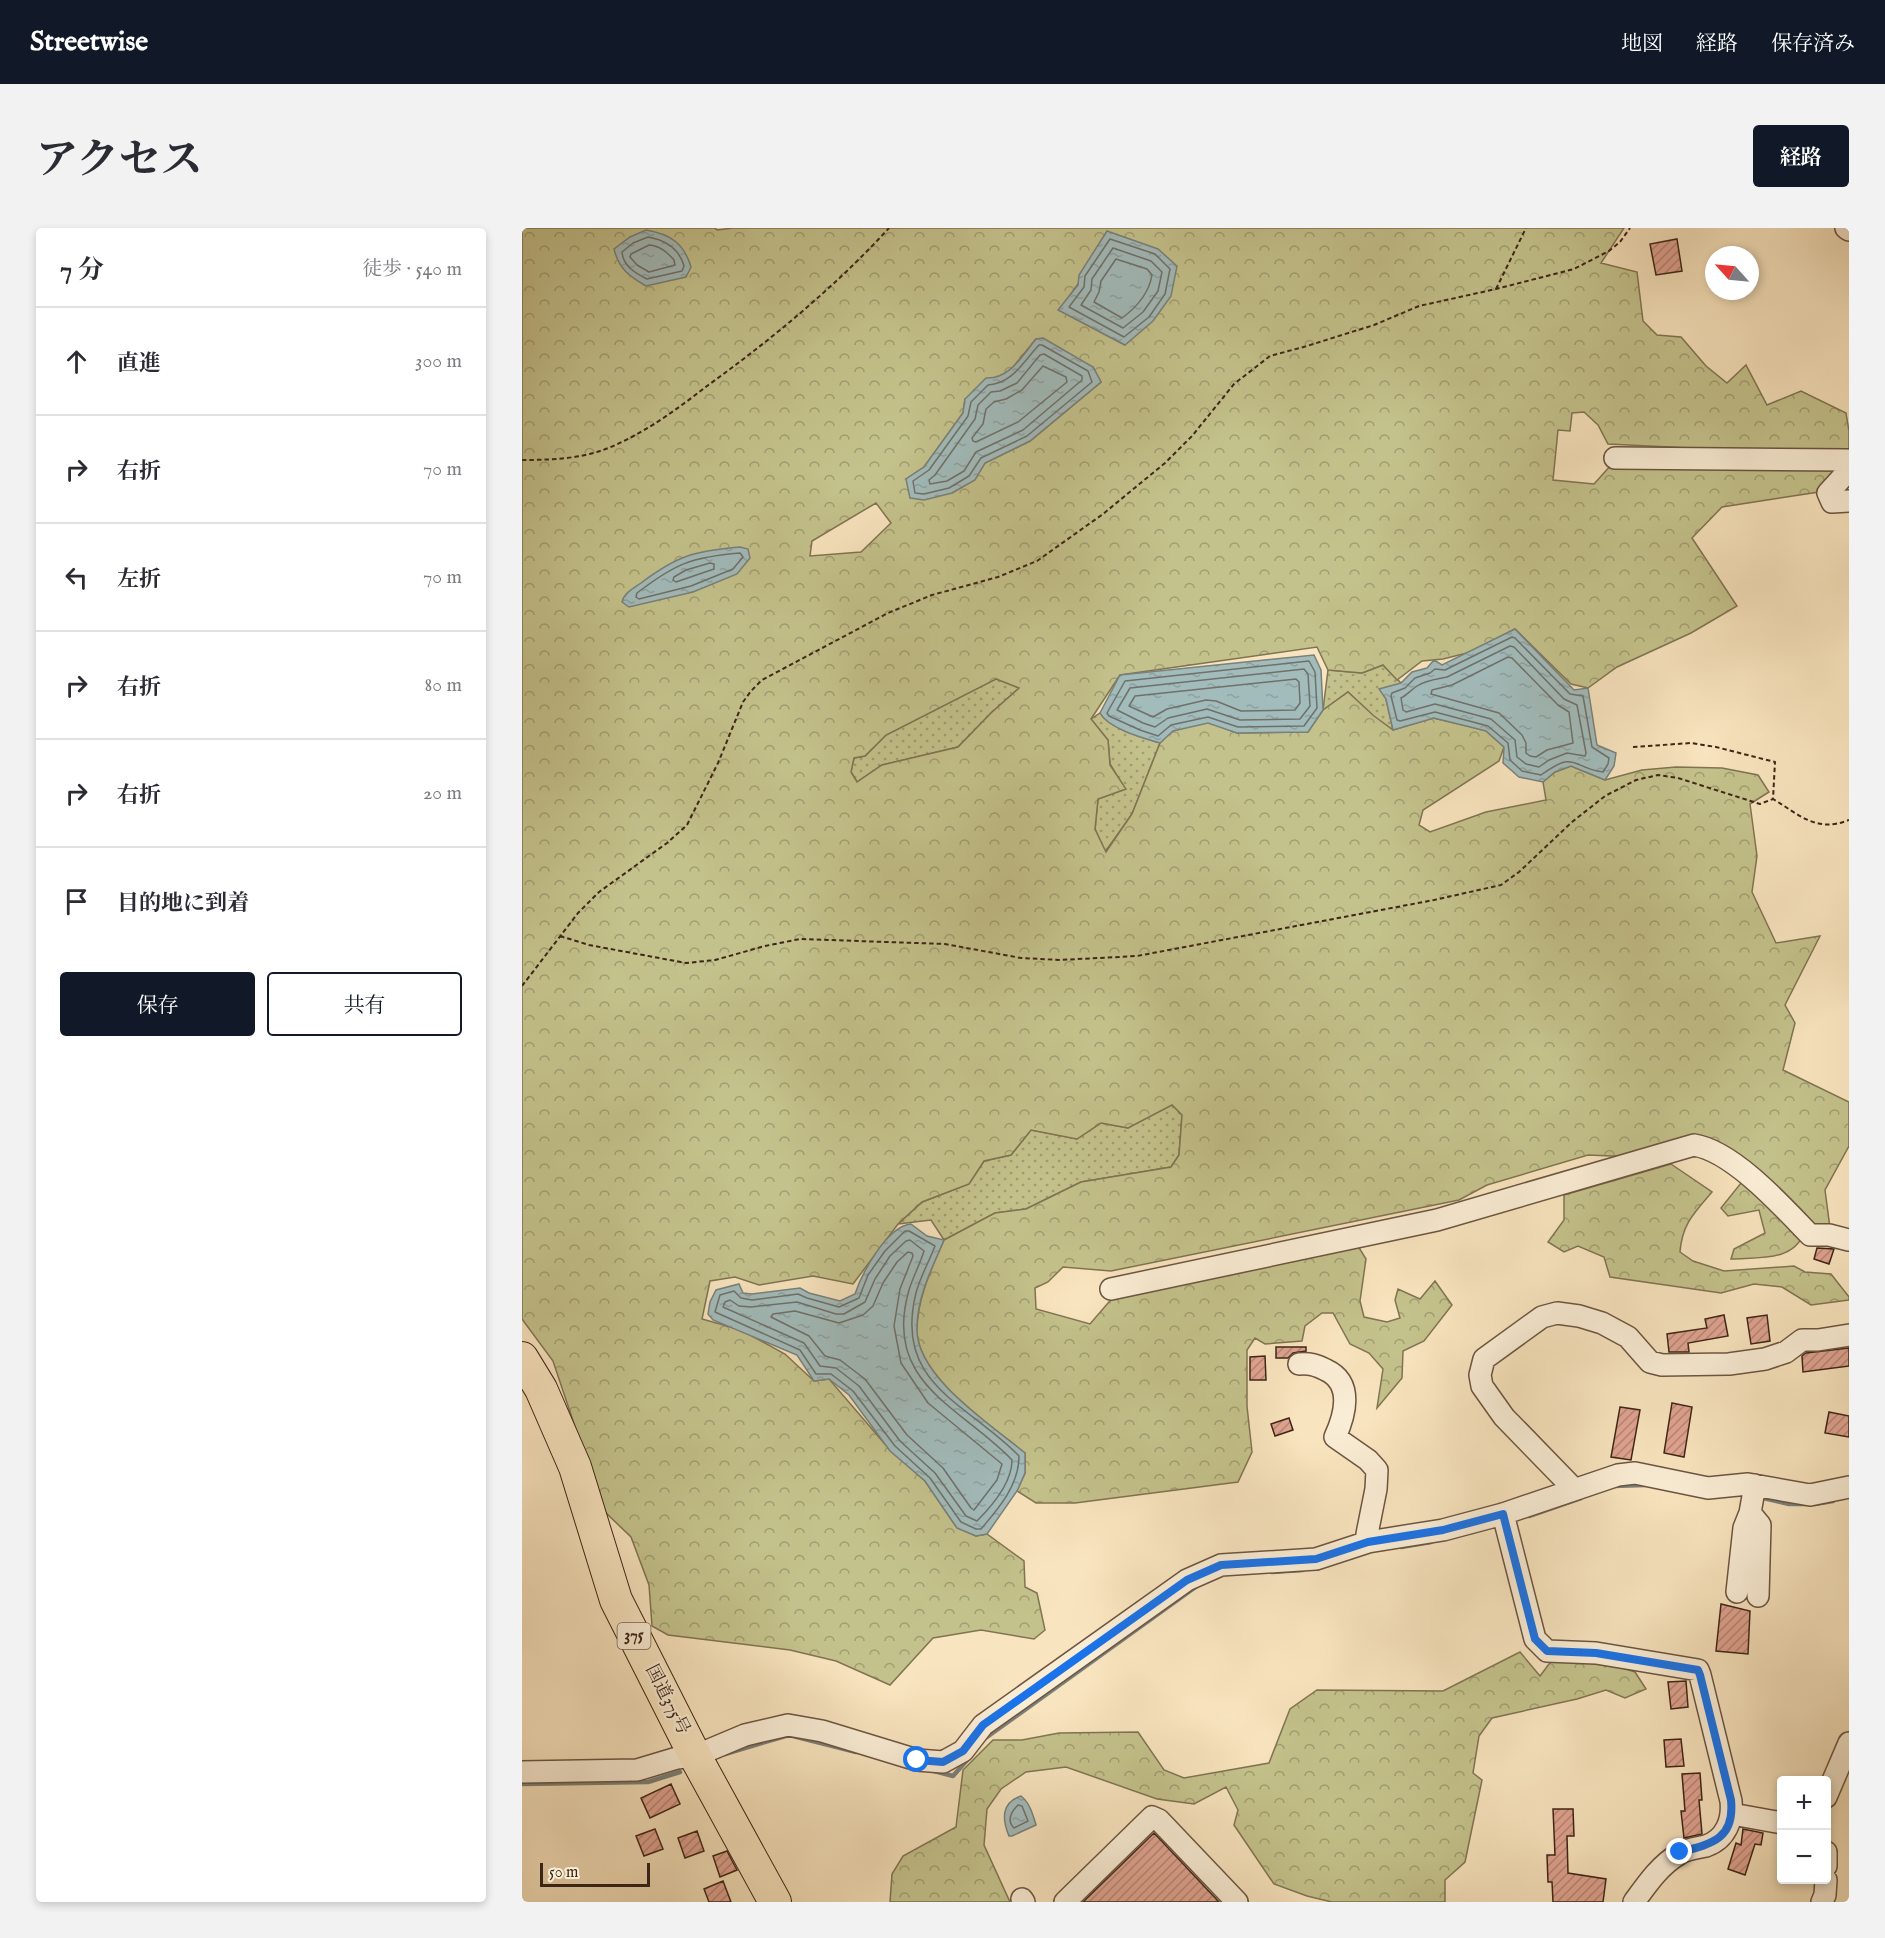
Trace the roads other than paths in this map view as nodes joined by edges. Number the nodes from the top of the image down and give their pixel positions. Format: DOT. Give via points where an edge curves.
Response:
graph roads {
  1 [pos="1615,458"];
  2 [pos="1849,463"];
  3 [pos="1849,470"];
  4 [pos="1849,501"];
  5 [pos="1849,1240"];
  6 [pos="1111,1289"];
  7 [pos="1849,1335"];
  8 [pos="522,1358"];
  9 [pos="1299,1364"];
  10 [pos="1849,1486"];
  11 [pos="1574,1489"];
  12 [pos="1753,1498"];
  13 [pos="1505,1521"];
  14 [pos="1368,1542"];
  15 [pos="1747,1594"];
  16 [pos="1849,1743"];
  17 [pos="695,1756"];
  18 [pos="522,1772"];
  19 [pos="1831,1787"];
  20 [pos="1732,1814"];
  21 [pos="1777,1822"];
  22 [pos="1825,1884"];
  23 [pos="769,1900"];
  24 [pos="1065,1902"];
  25 [pos="1237,1902"];
  26 [pos="1634,1902"];
  27 [pos="1822,1902"];
  1 -- 2 [label="street"];
  3 -- 4 [label="street" via="1828,493 1832,502"];
  5 -- 6 [label="street" via="1810,1235 1761,1185 1717,1152 1694,1144 1437,1220"];
  7 -- 11 [label="street" via="1802,1340 1786,1352 1765,1359 1662,1365 1650,1362 1628,1337 1602,1323 1557,1313 1542,1317 1484,1359 1482,1386 1504,1417"];
  8 -- 17 [label="highway, 国道375号 / 375" via="541,1389 575,1467 616,1600"];
  9 -- 14 [label="street" via="1311,1363 1339,1379 1345,1405 1335,1437 1377,1470"];
  10 -- 12 [label="street" via="1810,1495"];
  11 -- 12 [label="street" via="1635,1473 1708,1488 1748,1484"];
  11 -- 13 [label="street"];
  12 -- 15 [label="street" via="1744,1528"];
  13 -- 14 [label="street"];
  13 -- 20 [label="street" via="1535,1639 1547,1651 1596,1653 1698,1670"];
  14 -- 17 [label="street" via="1316,1559 1221,1565 1187,1580 983,1725 963,1751 943,1762 917,1760 822,1731 788,1725 745,1735"];
  16 -- 19 [label="street"];
  17 -- 18 [label="street" via="637,1770"];
  17 -- 23 [label="highway, 国道375号 / 375"];
  20 -- 21 [label="street"];
  20 -- 26 [label="street" via="1719,1840 1680,1852 1649,1881"];
  22 -- 27 [label="street"];
  24 -- 25 [label="street" via="1152,1816"];
}
